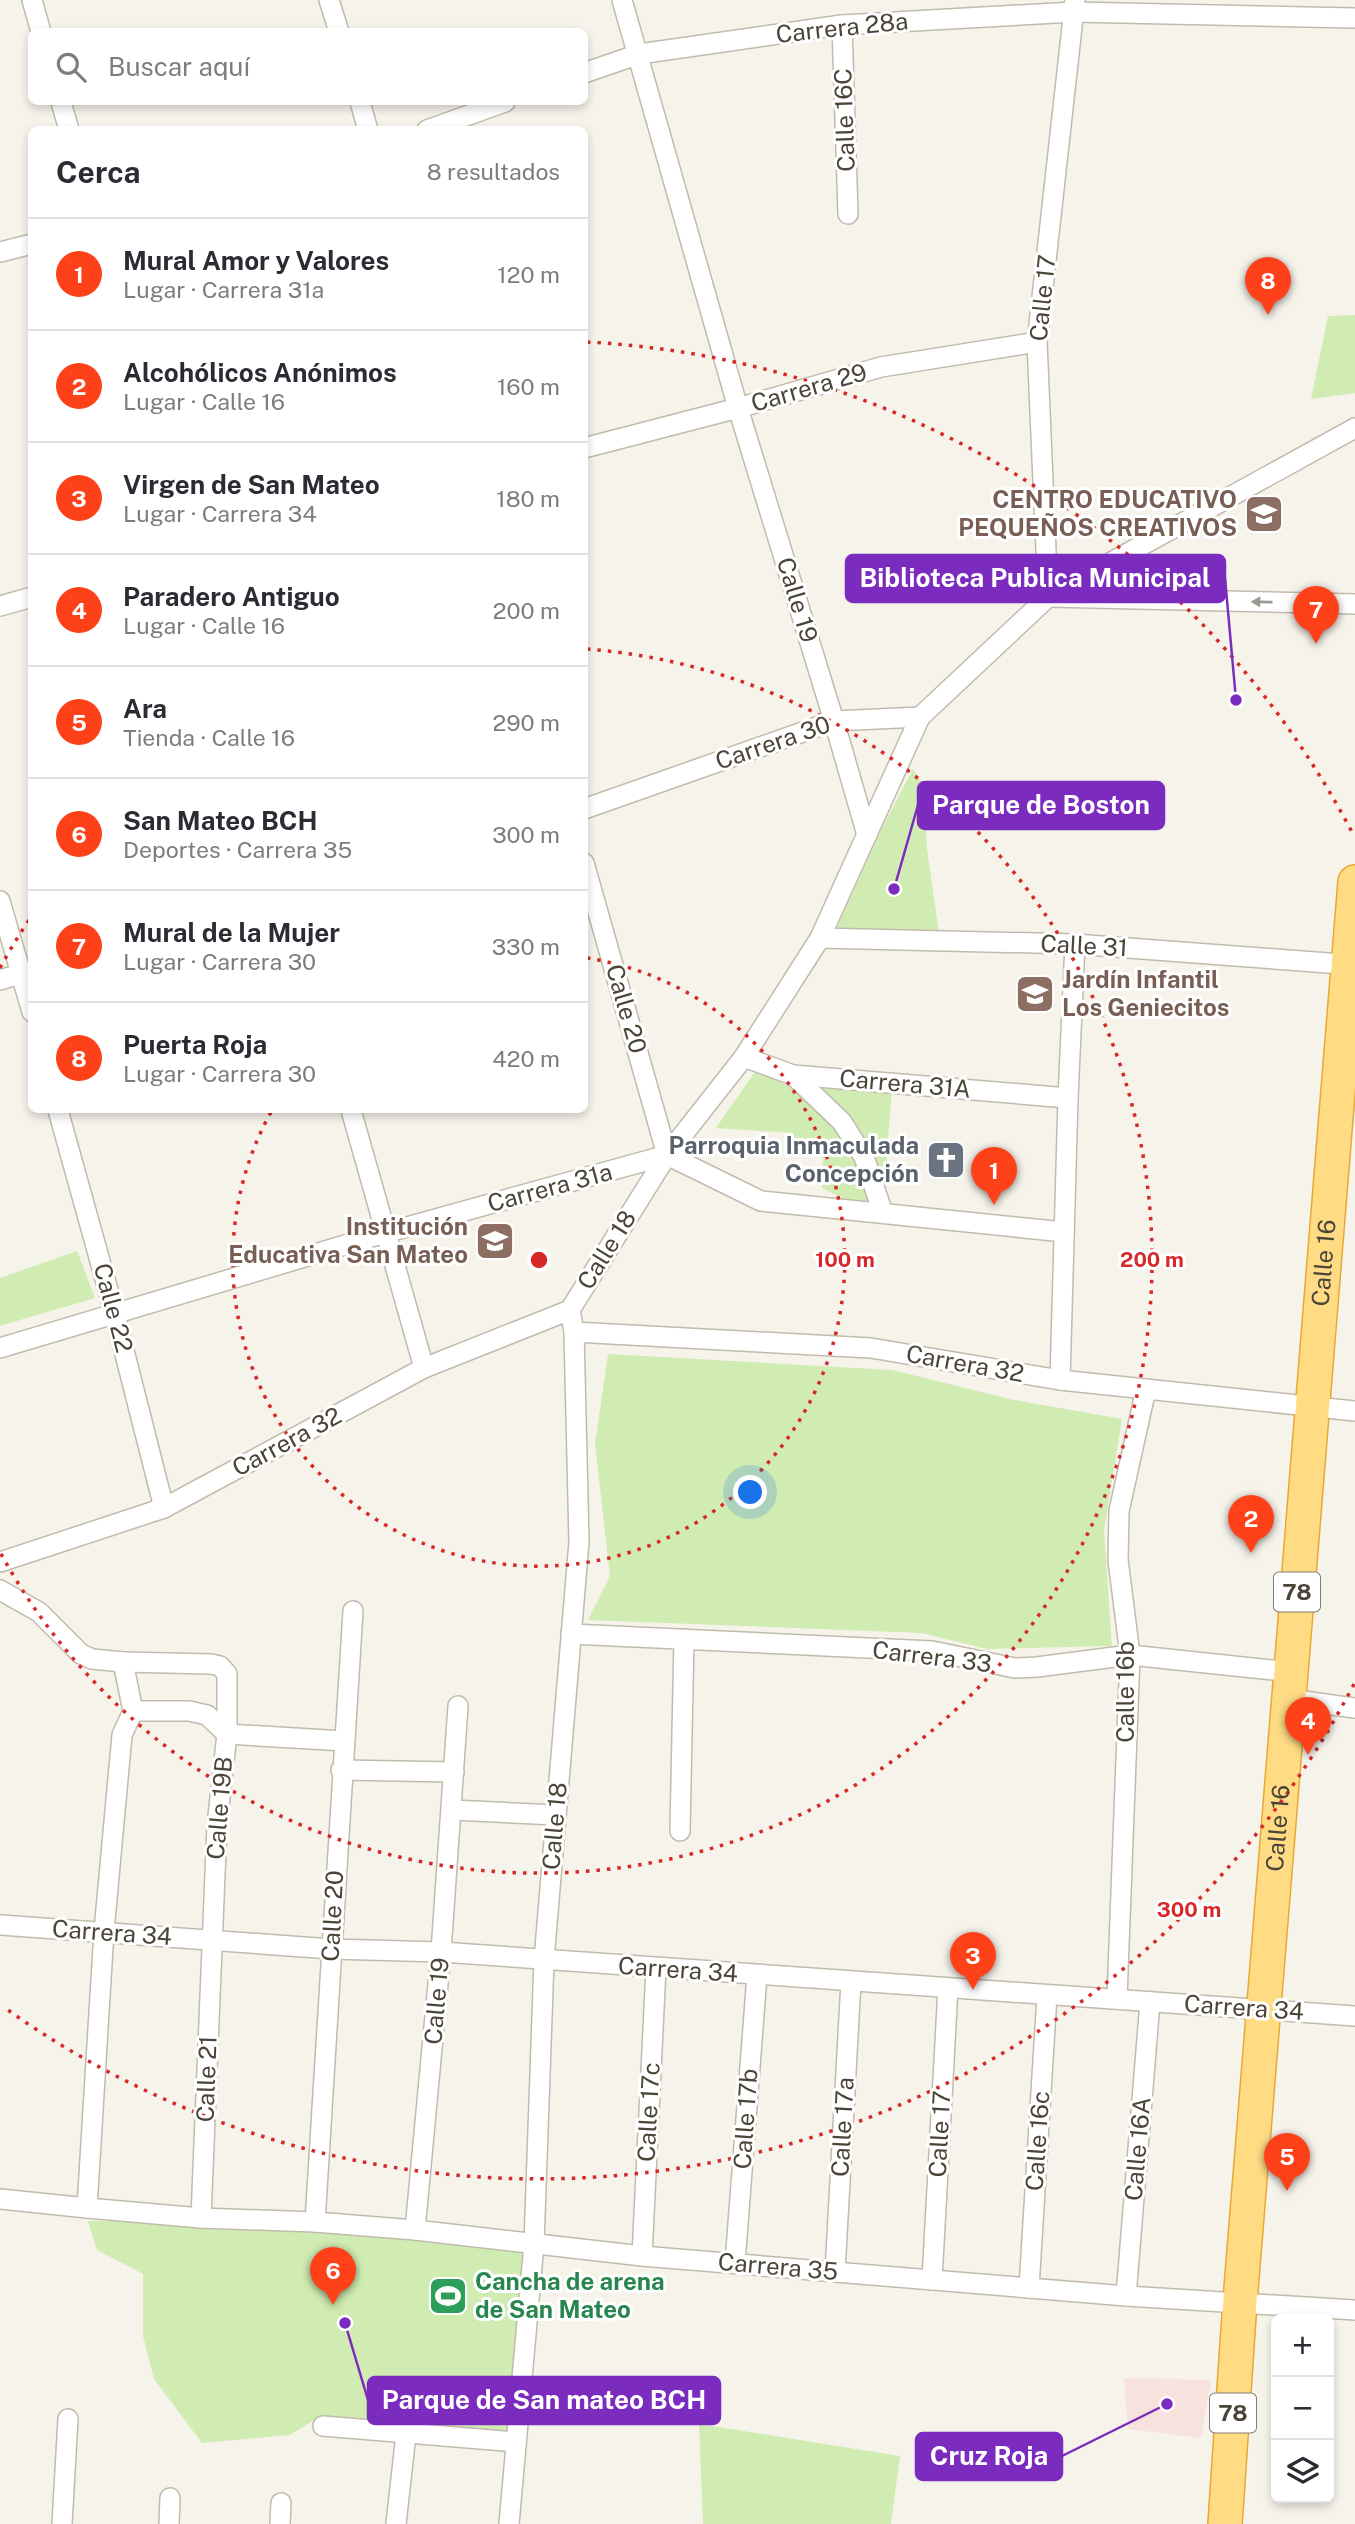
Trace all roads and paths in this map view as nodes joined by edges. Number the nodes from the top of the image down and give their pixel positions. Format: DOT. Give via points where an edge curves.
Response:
graph roads {
  1 [pos="32,0"];
  2 [pos="329,0"];
  3 [pos="622,0"];
  4 [pos="1074,6"];
  5 [pos="1355,18"];
  6 [pos="842,25"];
  7 [pos="40,28"];
  8 [pos="338,28"];
  9 [pos="639,54"];
  10 [pos="588,72"];
  11 [pos="62,105"];
  12 [pos="361,105"];
  13 [pos="497,105"];
  14 [pos="68,126"];
  15 [pos="367,126"];
  16 [pos="438,126"];
  17 [pos="848,214"];
  18 [pos="28,245"];
  19 [pos="0,252"];
  20 [pos="1037,342"];
  21 [pos="738,408"];
  22 [pos="1355,428"];
  23 [pos="588,447"];
  24 [pos="1048,597"];
  25 [pos="28,598"];
  26 [pos="1355,604"];
  27 [pos="0,606"];
  28 [pos="920,717"];
  29 [pos="834,721"];
  30 [pos="588,807"];
  31 [pos="867,835"];
  32 [pos="588,877"];
  33 [pos="1355,882"];
  34 [pos="0,901"];
  35 [pos="820,938"];
  36 [pos="1075,944"];
  37 [pos="1352,965"];
  38 [pos="26,972"];
  39 [pos="0,980"];
  40 [pos="744,1057"];
  41 [pos="793,1074"];
  42 [pos="1068,1098"];
  43 [pos="59,1113"];
  44 [pos="352,1113"];
  45 [pos="667,1155"];
  46 [pos="883,1213"];
  47 [pos="1064,1232"];
  48 [pos="385,1233"];
  49 [pos="570,1310"];
  50 [pos="116,1315"];
  51 [pos="574,1332"];
  52 [pos="0,1348"];
  53 [pos="424,1368"];
  54 [pos="1060,1380"];
  55 [pos="1146,1389"];
  56 [pos="1312,1407"];
  57 [pos="1355,1410"];
  58 [pos="164,1508"];
  59 [pos="0,1562"];
  60 [pos="0,1590"];
  61 [pos="352,1611"];
  62 [pos="571,1634"];
  63 [pos="684,1639"];
  64 [pos="1130,1655"];
  65 [pos="122,1662"];
  66 [pos="1290,1685"];
  67 [pos="458,1706"];
  68 [pos="1355,1707"];
  69 [pos="133,1711"];
  70 [pos="227,1734"];
  71 [pos="344,1741"];
  72 [pos="341,1770"];
  73 [pos="454,1772"];
  74 [pos="453,1810"];
  75 [pos="556,1815"];
  76 [pos="680,1831"];
  77 [pos="0,1912"];
  78 [pos="1,1925"];
  79 [pos="104,1931"];
  80 [pos="0,1938"];
  81 [pos="212,1941"];
  82 [pos="331,1949"];
  83 [pos="441,1951"];
  84 [pos="544,1960"];
  85 [pos="656,1968"];
  86 [pos="757,1975"];
  87 [pos="851,1982"];
  88 [pos="948,1988"];
  89 [pos="1047,1995"];
  90 [pos="1117,1998"];
  91 [pos="1150,2002"];
  92 [pos="1264,2009"];
  93 [pos="1355,2016"];
  94 [pos="0,2199"];
  95 [pos="87,2208"];
  96 [pos="201,2218"];
  97 [pos="315,2222"];
  98 [pos="415,2230"];
  99 [pos="534,2244"];
  100 [pos="642,2256"];
  101 [pos="735,2263"];
  102 [pos="835,2272"];
  103 [pos="932,2280"];
  104 [pos="1029,2288"];
  105 [pos="1126,2296"];
  106 [pos="1240,2301"];
  107 [pos="1355,2310"];
  108 [pos="68,2419"];
  109 [pos="323,2426"];
  110 [pos="406,2434"];
  111 [pos="515,2442"];
  112 [pos="170,2498"];
  113 [pos="281,2502"];
  114 [pos="62,2524"];
  115 [pos="169,2524"];
  116 [pos="280,2524"];
  117 [pos="396,2524"];
  118 [pos="509,2524"];
  119 [pos="1225,2524"];
  1 -- 7 [label="street"];
  2 -- 8 [label="street"];
  3 -- 9 [label="street, Calle 19"];
  4 -- 5 [label="street, Carrera 28a"];
  4 -- 6 [label="street, Carrera 28a"];
  4 -- 20 [label="street, Calle 17"];
  6 -- 9 [label="street, Carrera 28a"];
  6 -- 17 [label="street, Calle 16C"];
  9 -- 10 [label="street, Carrera 28a"];
  9 -- 21 [label="street, Calle 19"];
  11 -- 14 [label="street"];
  12 -- 15 [label="street"];
  13 -- 16 [label="street"];
  18 -- 19 [label="street"];
  20 -- 21 [label="street, Carrera 29" via="881,367"];
  20 -- 24 [label="street, Calle 17"];
  21 -- 23 [label="street, Carrera 29"];
  21 -- 29 [label="street, Calle 19"];
  22 -- 24 [label="street"];
  26 -- 24 [label="street, one-way"];
  24 -- 28 [label="street"];
  25 -- 27 [label="street"];
  28 -- 29 [label="street, Carrera 30"];
  28 -- 31 [label="street"];
  29 -- 30 [label="street, Carrera 30"];
  29 -- 31 [label="street, Calle 19"];
  31 -- 35 [label="street"];
  32 -- 45 [label="street, Calle 20"];
  33 -- 37 [label="highway, Calle 16 / 78"];
  34 -- 38 [label="street"];
  35 -- 36 [label="street, Calle 31"];
  35 -- 40 [label="street"];
  36 -- 37 [label="street, Calle 31"];
  36 -- 42 [label="street"];
  37 -- 56 [label="highway, Calle 16 / 78"];
  38 -- 39 [label="street"];
  40 -- 41 [label="street, Carrera 31A"];
  40 -- 45 [label="street"];
  41 -- 42 [label="street, Carrera 31A"];
  41 -- 46 [label="street" via="842,1122 864,1157"];
  42 -- 47 [label="street"];
  43 -- 50 [label="street, Calle 22"];
  44 -- 48 [label="street"];
  45 -- 46 [label="street" via="761,1201"];
  45 -- 48 [label="street, Carrera 31a"];
  45 -- 49 [label="street, Calle 18"];
  46 -- 47 [label="street"];
  47 -- 54 [label="street"];
  48 -- 50 [label="street, Carrera 31a"];
  48 -- 53 [label="street"];
  49 -- 51 [label="street, Calle 18"];
  49 -- 53 [label="street, Carrera 32"];
  50 -- 52 [label="street, Carrera 31a"];
  50 -- 58 [label="street, Calle 22"];
  51 -- 54 [label="street, Carrera 32" via="871,1348"];
  51 -- 62 [label="street, Calle 18" via="579,1542"];
  53 -- 58 [label="street, Carrera 32"];
  54 -- 55 [label="street, Carrera 32"];
  55 -- 56 [label="street, Carrera 32"];
  55 -- 64 [label="street, Calle 16b" via="1119,1511 1118,1560"];
  56 -- 57 [label="street, Carrera 32"];
  56 -- 66 [label="highway, Calle 16 / 78"];
  58 -- 59 [label="street, Carrera 32"];
  60 -- 65 [label="street" via="39,1612 81,1654"];
  61 -- 71 [label="street, Calle 20"];
  62 -- 63 [label="street, Carrera 33"];
  62 -- 75 [label="street, Calle 18"];
  63 -- 64 [label="street, Carrera 33" via="932,1651 1015,1668"];
  63 -- 76 [label="street"];
  64 -- 66 [label="street, Carrera 33"];
  64 -- 90 [label="street, Calle 16b"];
  65 -- 69 [label="street"];
  65 -- 70 [label="street, Calle 19B" via="220,1666 227,1674"];
  66 -- 68 [label="street, Carrera 33"];
  66 -- 92 [label="highway, Calle 16 / 78"];
  67 -- 73 [label="street, Calle 19"];
  69 -- 70 [label="street" via="207,1714"];
  69 -- 79 [label="street" via="122,1735"];
  70 -- 71 [label="street"];
  70 -- 81 [label="street, Calle 19B"];
  71 -- 72 [label="street, Calle 20"];
  72 -- 73 [label="street"];
  72 -- 82 [label="street, Calle 20"];
  73 -- 74 [label="street, Calle 19"];
  74 -- 75 [label="street"];
  74 -- 83 [label="street, Calle 19"];
  75 -- 84 [label="street, Calle 18"];
  77 -- 78 [label="street"];
  78 -- 79 [label="street, Carrera 34"];
  78 -- 80 [label="street"];
  79 -- 81 [label="street, Carrera 34"];
  79 -- 95 [label="street"];
  81 -- 82 [label="street, Carrera 34"];
  81 -- 96 [label="street, Calle 21"];
  82 -- 83 [label="street, Carrera 34"];
  82 -- 97 [label="street, Calle 20"];
  83 -- 84 [label="street, Carrera 34"];
  83 -- 98 [label="street, Calle 19"];
  84 -- 85 [label="street, Carrera 34"];
  84 -- 99 [label="street, Calle 18"];
  85 -- 86 [label="street, Carrera 34"];
  85 -- 100 [label="street, Calle 17c"];
  86 -- 87 [label="street, Carrera 34"];
  86 -- 101 [label="street, Calle 17b"];
  87 -- 88 [label="street, Carrera 34"];
  87 -- 102 [label="street, Calle 17a"];
  88 -- 89 [label="street, Carrera 34"];
  88 -- 103 [label="street, Calle 17"];
  89 -- 90 [label="street, Carrera 34"];
  89 -- 104 [label="street, Calle 16c"];
  90 -- 91 [label="street, Carrera 34"];
  91 -- 92 [label="street, Carrera 34"];
  91 -- 105 [label="street, Calle 16A"];
  92 -- 93 [label="street, Carrera 34"];
  92 -- 106 [label="highway, Calle 16 / 78"];
  94 -- 95 [label="street"];
  95 -- 96 [label="street, Carrera 35"];
  96 -- 97 [label="street, Carrera 35"];
  97 -- 98 [label="street, Carrera 35"];
  98 -- 99 [label="street, Carrera 35"];
  99 -- 100 [label="street, Carrera 35"];
  99 -- 111 [label="street, Calle 18"];
  100 -- 101 [label="street, Carrera 35"];
  101 -- 102 [label="street, Carrera 35"];
  102 -- 103 [label="street, Carrera 35"];
  103 -- 104 [label="street, Carrera 35"];
  104 -- 105 [label="street, Carrera 35"];
  105 -- 106 [label="street, Carrera 35"];
  106 -- 107 [label="street, Carrera 35"];
  106 -- 119 [label="highway, Calle 16 / 78"];
  108 -- 114 [label="street"];
  109 -- 110 [label="street"];
  110 -- 111 [label="street"];
  110 -- 117 [label="street"];
  111 -- 118 [label="street, Calle 18"];
  112 -- 115 [label="street"];
  113 -- 116 [label="street"];
}
